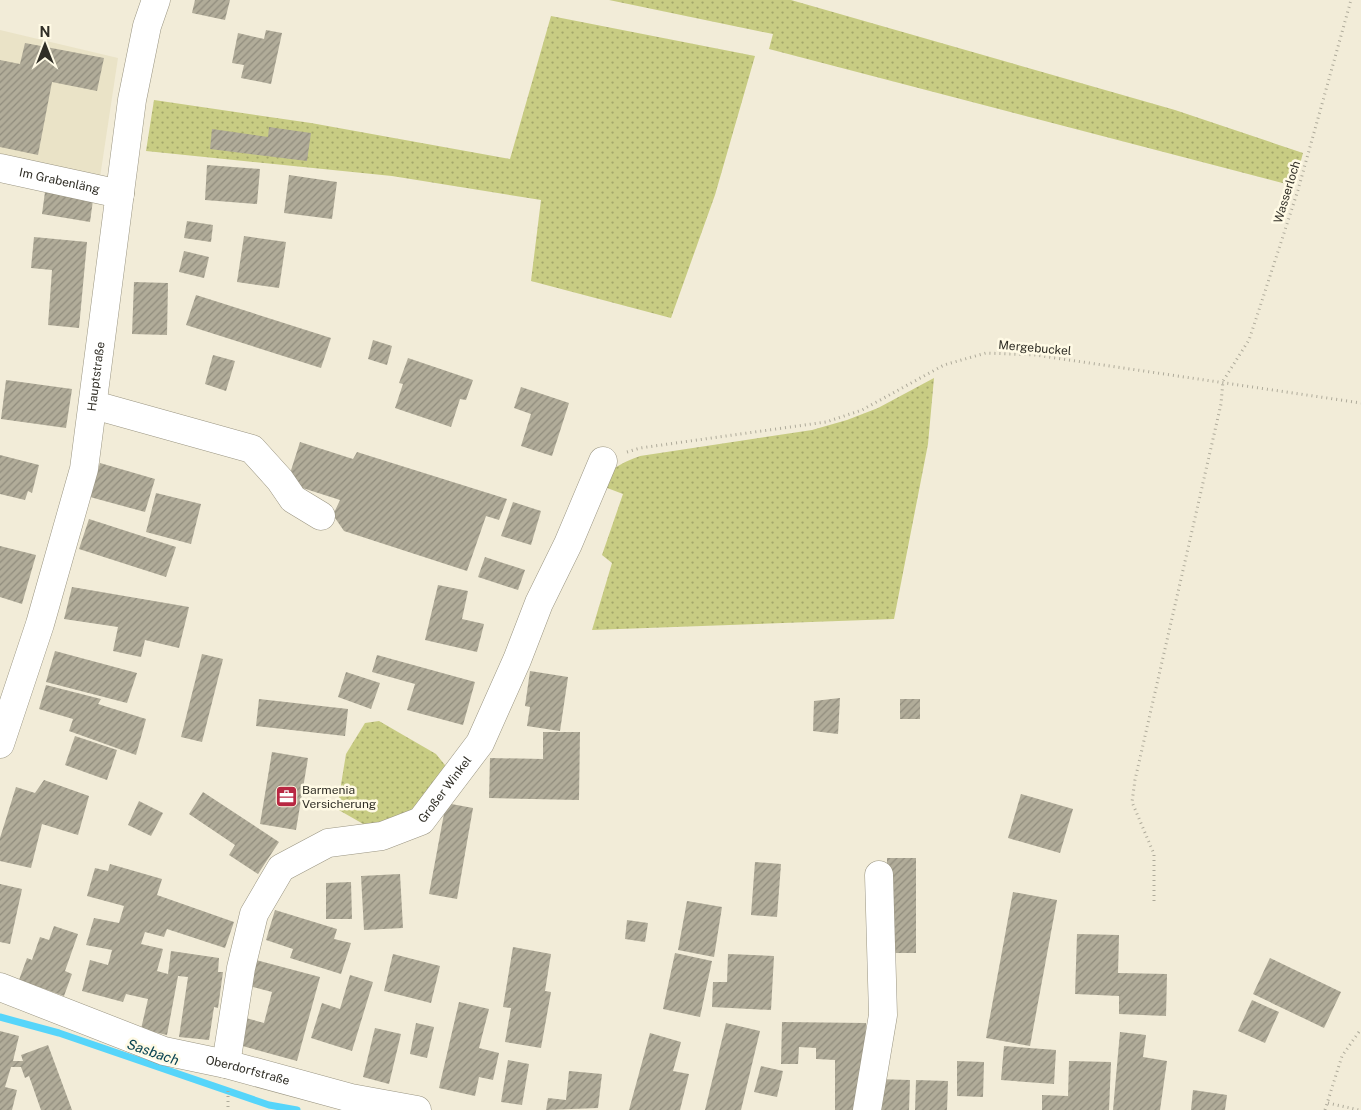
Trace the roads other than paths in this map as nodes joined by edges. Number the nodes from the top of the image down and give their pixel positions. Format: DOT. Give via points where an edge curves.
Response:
graph roads {
  1 [pos="156,0"];
  2 [pos="0,168"];
  3 [pos="120,194"];
  4 [pos="94,405"];
  5 [pos="603,461"];
  6 [pos="321,516"];
  7 [pos="0,744"];
  8 [pos="879,875"];
  9 [pos="0,987"];
  10 [pos="227,1072"];
  11 [pos="417,1110"];
  12 [pos="866,1110"];
  1 -- 3 [label="street, Hauptstraße" via="147,26 132,100"];
  2 -- 3 [label="street, Im Grabenläng"];
  3 -- 4 [label="street, Hauptstraße"];
  4 -- 6 [label="street" via="252,449 292,499"];
  4 -- 7 [label="street, Hauptstraße" via="84,470 72,517"];
  5 -- 10 [label="street, Großer Winkel" via="480,743 421,821 382,836 328,843 281,868 254,914 241,968"];
  8 -- 12 [label="street" via="883,1015"];
  9 -- 10 [label="street, Oberdorfstraße"];
  10 -- 11 [label="street, Oberdorfstraße"];
}
